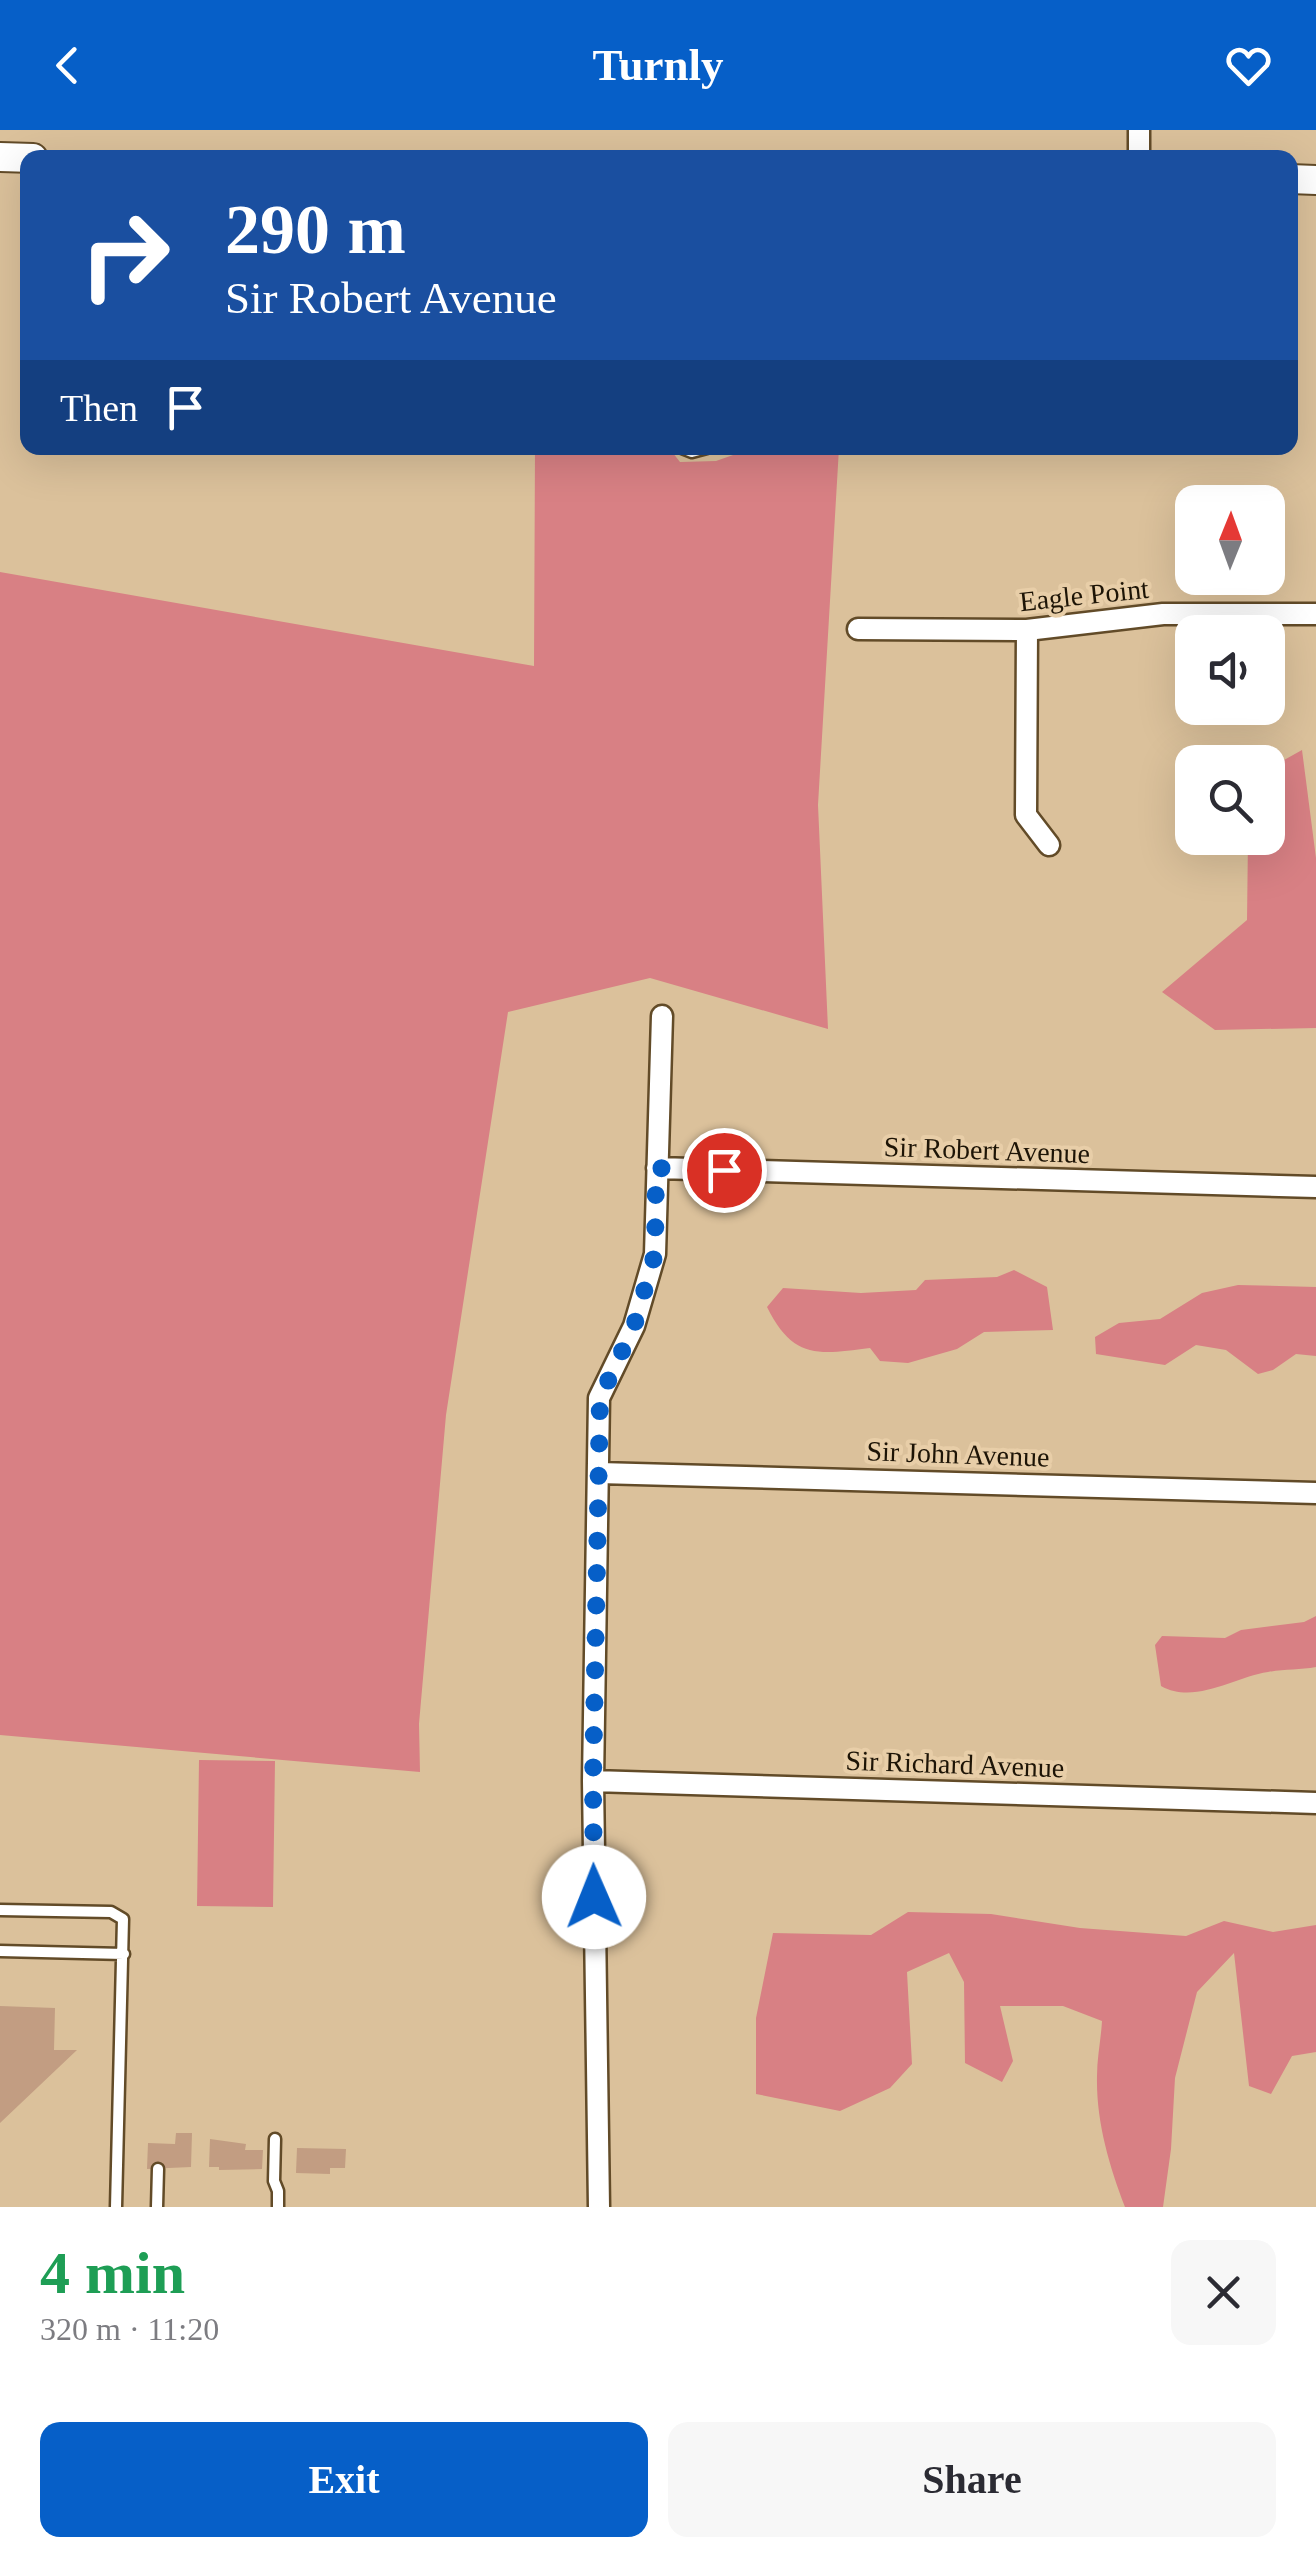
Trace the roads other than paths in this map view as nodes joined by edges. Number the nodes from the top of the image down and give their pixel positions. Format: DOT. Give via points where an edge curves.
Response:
graph roads {
  1 [pos="1316,614"];
  2 [pos="858,629"];
  3 [pos="1027,630"];
  4 [pos="1049,846"];
  5 [pos="662,1016"];
  6 [pos="656,1168"];
  7 [pos="1316,1187"];
  8 [pos="599,1473"];
  9 [pos="1316,1493"];
  10 [pos="593,1781"];
  11 [pos="1316,1802"];
  12 [pos="0,1910"];
  13 [pos="0,1951"];
  14 [pos="124,1954"];
  15 [pos="275,2139"];
  16 [pos="158,2169"];
  17 [pos="116,2207"];
  18 [pos="157,2207"];
  19 [pos="278,2207"];
  20 [pos="599,2207"];
  1 -- 3 [label="street, Eagle Point" via="1163,614"];
  2 -- 3 [label="street, Eagle Point"];
  3 -- 4 [label="street" via="1026,815"];
  5 -- 6 [label="street"];
  6 -- 7 [label="street, Sir Robert Avenue"];
  6 -- 8 [label="street" via="655,1254 634,1326 600,1398"];
  8 -- 9 [label="street, Sir John Avenue"];
  8 -- 10 [label="street"];
  10 -- 11 [label="street, Sir Richard Avenue"];
  10 -- 20 [label="street"];
  12 -- 14 [label="lane" via="110,1912 124,1919"];
  13 -- 14 [label="lane"];
  14 -- 17 [label="lane"];
  15 -- 19 [label="lane"];
  16 -- 18 [label="lane"];
}
